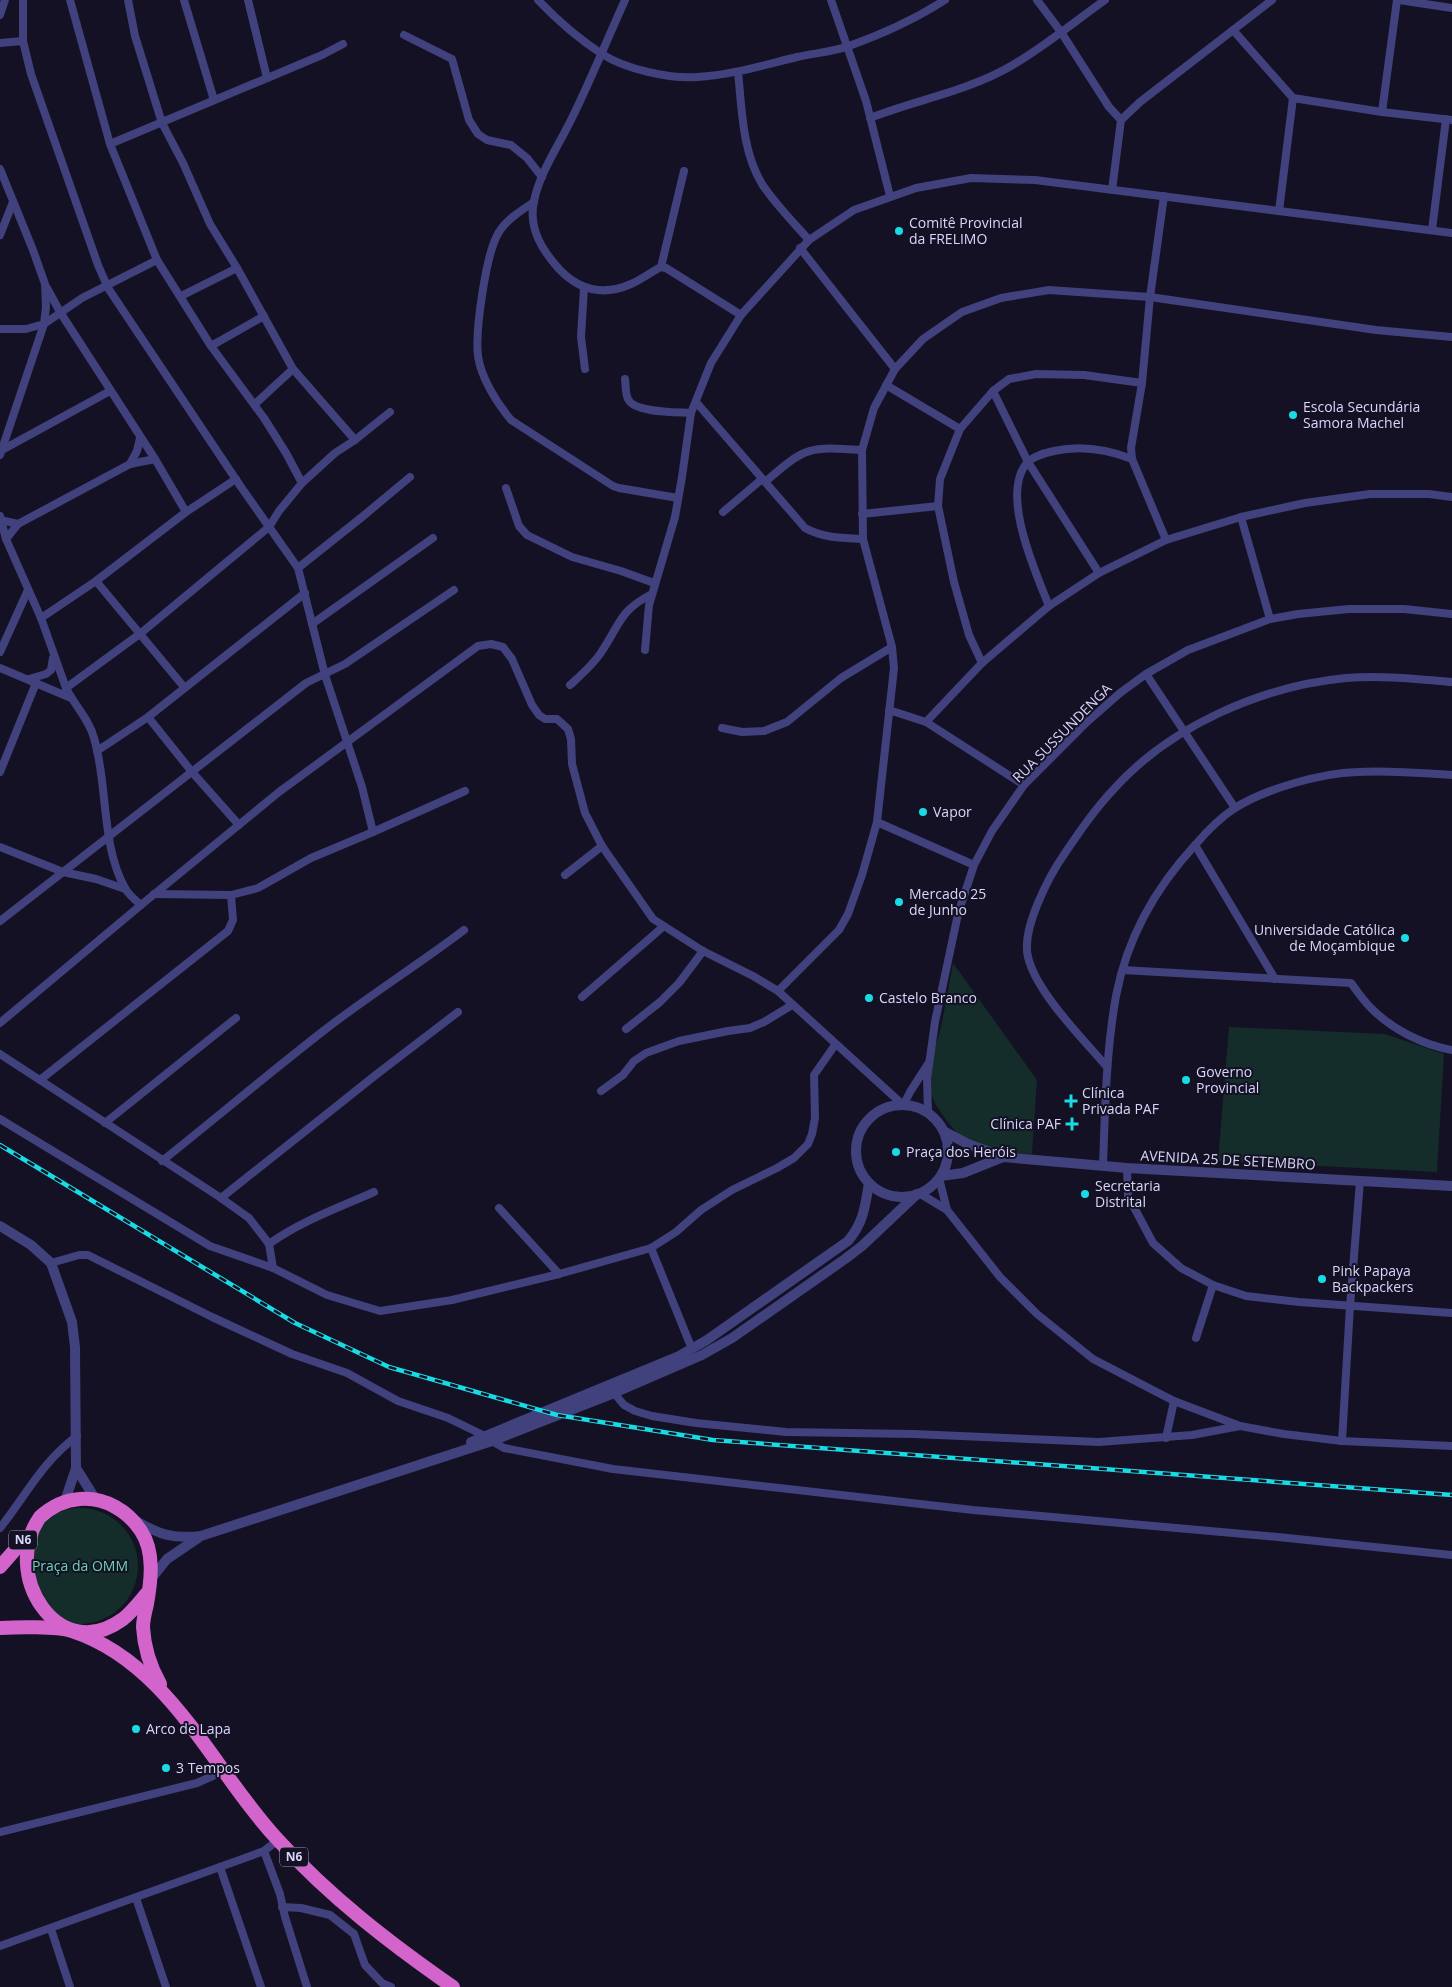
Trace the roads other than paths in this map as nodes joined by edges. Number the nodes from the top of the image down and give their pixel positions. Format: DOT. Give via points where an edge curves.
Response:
graph roads {
  1 [pos="6,0"];
  2 [pos="23,0"];
  3 [pos="70,0"];
  4 [pos="128,0"];
  5 [pos="184,0"];
  6 [pos="248,0"];
  7 [pos="538,0"];
  8 [pos="625,0"];
  9 [pos="831,0"];
  10 [pos="945,0"];
  11 [pos="1037,0"];
  12 [pos="1105,0"];
  13 [pos="1272,0"];
  14 [pos="1398,0"];
  15 [pos="1452,8"];
  16 [pos="0,14"];
  17 [pos="1233,30"];
  18 [pos="1061,32"];
  19 [pos="404,35"];
  20 [pos="24,41"];
  21 [pos="0,43"];
  22 [pos="343,44"];
  23 [pos="848,47"];
  24 [pos="602,55"];
  25 [pos="738,72"];
  26 [pos="267,78"];
  27 [pos="1293,98"];
  28 [pos="214,100"];
  29 [pos="1382,112"];
  30 [pos="870,118"];
  31 [pos="1121,120"];
  32 [pos="1449,120"];
  33 [pos="162,123"];
  34 [pos="110,144"];
  35 [pos="0,168"];
  36 [pos="684,171"];
  37 [pos="542,177"];
  38 [pos="1112,190"];
  39 [pos="890,196"];
  40 [pos="1164,196"];
  41 [pos="13,202"];
  42 [pos="534,202"];
  43 [pos="1279,211"];
  44 [pos="1432,230"];
  45 [pos="1452,232"];
  46 [pos="0,235"];
  47 [pos="809,240"];
  48 [pos="800,248"];
  49 [pos="157,260"];
  50 [pos="661,267"];
  51 [pos="237,268"];
  52 [pos="45,284"];
  53 [pos="107,285"];
  54 [pos="584,288"];
  55 [pos="181,296"];
  56 [pos="1150,297"];
  57 [pos="60,312"];
  58 [pos="741,315"];
  59 [pos="264,316"];
  60 [pos="44,324"];
  61 [pos="0,329"];
  62 [pos="1452,337"];
  63 [pos="212,346"];
  64 [pos="294,369"];
  65 [pos="586,369"];
  66 [pos="895,369"];
  67 [pos="625,379"];
  68 [pos="1142,383"];
  69 [pos="886,385"];
  70 [pos="110,391"];
  71 [pos="993,391"];
  72 [pos="696,402"];
  73 [pos="255,404"];
  74 [pos="390,412"];
  75 [pos="691,413"];
  76 [pos="960,429"];
  77 [pos="140,438"];
  78 [pos="355,440"];
  79 [pos="862,450"];
  80 [pos="1,453"];
  81 [pos="1132,459"];
  82 [pos="155,460"];
  83 [pos="1028,462"];
  84 [pos="130,464"];
  85 [pos="410,477"];
  86 [pos="236,479"];
  87 [pos="763,480"];
  88 [pos="302,483"];
  89 [pos="506,488"];
  90 [pos="1452,497"];
  91 [pos="678,498"];
  92 [pos="938,506"];
  93 [pos="186,512"];
  94 [pos="723,512"];
  95 [pos="862,514"];
  96 [pos="1241,518"];
  97 [pos="0,519"];
  98 [pos="18,524"];
  99 [pos="269,528"];
  100 [pos="433,538"];
  101 [pos="6,539"];
  102 [pos="863,539"];
  103 [pos="1166,540"];
  104 [pos="298,568"];
  105 [pos="1099,574"];
  106 [pos="96,581"];
  107 [pos="654,584"];
  108 [pos="28,590"];
  109 [pos="454,590"];
  110 [pos="304,593"];
  111 [pos="652,594"];
  112 [pos="1049,606"];
  113 [pos="1452,614"];
  114 [pos="41,618"];
  115 [pos="1270,619"];
  116 [pos="312,624"];
  117 [pos="141,633"];
  118 [pos="892,647"];
  119 [pos="645,650"];
  120 [pos="0,652"];
  121 [pos="53,654"];
  122 [pos="982,663"];
  123 [pos="0,668"];
  124 [pos="1146,674"];
  125 [pos="325,675"];
  126 [pos="33,681"];
  127 [pos="1452,682"];
  128 [pos="570,685"];
  129 [pos="184,687"];
  130 [pos="66,688"];
  131 [pos="71,698"];
  132 [pos="889,710"];
  133 [pos="148,717"];
  134 [pos="926,722"];
  135 [pos="722,728"];
  136 [pos="1183,731"];
  137 [pos="348,743"];
  138 [pos="97,751"];
  139 [pos="0,772"];
  140 [pos="192,772"];
  141 [pos="1452,775"];
  142 [pos="1024,785"];
  143 [pos="465,791"];
  144 [pos="1235,808"];
  145 [pos="877,822"];
  146 [pos="238,825"];
  147 [pos="373,832"];
  148 [pos="110,835"];
  149 [pos="1195,845"];
  150 [pos="602,846"];
  151 [pos="0,847"];
  152 [pos="974,865"];
  153 [pos="63,872"];
  154 [pos="565,875"];
  155 [pos="125,889"];
  156 [pos="154,894"];
  157 [pos="231,895"];
  158 [pos="141,905"];
  159 [pos="0,921"];
  160 [pos="664,926"];
  161 [pos="464,930"];
  162 [pos="703,952"];
  163 [pos="1123,970"];
  164 [pos="1275,979"];
  165 [pos="778,992"];
  166 [pos="582,997"];
  167 [pos="792,1005"];
  168 [pos="458,1012"];
  169 [pos="236,1018"];
  170 [pos="0,1023"];
  171 [pos="626,1029"];
  172 [pos="835,1044"];
  173 [pos="1452,1050"];
  174 [pos="0,1054"];
  175 [pos="929,1062"];
  176 [pos="1107,1067"];
  177 [pos="40,1080"];
  178 [pos="601,1091"];
  179 [pos="903,1104"];
  180 [pos="928,1112"];
  181 [pos="0,1119"];
  182 [pos="105,1123"];
  183 [pos="945,1132"];
  184 [pos="1003,1157"];
  185 [pos="162,1161"];
  186 [pos="1103,1166"];
  187 [pos="1127,1168"];
  188 [pos="940,1177"];
  189 [pos="1360,1181"];
  190 [pos="869,1183"];
  191 [pos="1452,1186"];
  192 [pos="374,1192"];
  193 [pos="918,1194"];
  194 [pos="221,1198"];
  195 [pos="498,1208"];
  196 [pos="948,1210"];
  197 [pos="0,1226"];
  198 [pos="269,1244"];
  199 [pos="651,1248"];
  200 [pos="51,1263"];
  201 [pos="273,1268"];
  202 [pos="559,1274"];
  203 [pos="1213,1285"];
  204 [pos="1350,1306"];
  205 [pos="1452,1313"];
  206 [pos="1196,1338"];
  207 [pos="692,1349"];
  208 [pos="614,1393"];
  209 [pos="1174,1401"];
  210 [pos="1240,1426"];
  211 [pos="77,1436"];
  212 [pos="488,1438"];
  213 [pos="1166,1438"];
  214 [pos="1342,1440"];
  215 [pos="1452,1446"];
  216 [pos="76,1468"];
  217 [pos="96,1500"];
  218 [pos="66,1501"];
  219 [pos="133,1520"];
  220 [pos="0,1528"];
  221 [pos="201,1536"];
  222 [pos="22,1541"];
  223 [pos="1452,1555"];
  224 [pos="0,1566"];
  225 [pos="149,1586"];
  226 [pos="0,1628"];
  227 [pos="70,1631"];
  228 [pos="166,1696"];
  229 [pos="224,1771"];
  230 [pos="0,1832"];
  231 [pos="278,1840"];
  232 [pos="264,1852"];
  233 [pos="220,1867"];
  234 [pos="136,1898"];
  235 [pos="282,1906"];
  236 [pos="51,1929"];
  237 [pos="0,1946"];
  238 [pos="70,1987"];
  239 [pos="166,1987"];
  240 [pos="261,1987"];
  241 [pos="307,1987"];
  242 [pos="391,1987"];
  243 [pos="453,1987"];
  1 -- 16 [label="street"];
  2 -- 20 [label="street"];
  3 -- 34 [label="street"];
  4 -- 33 [label="street"];
  5 -- 28 [label="street"];
  6 -- 26 [label="street"];
  7 -- 24 [label="street"];
  8 -- 24 [label="street"];
  9 -- 23 [label="street"];
  10 -- 23 [label="street"];
  11 -- 18 [label="street"];
  12 -- 18 [label="street"];
  13 -- 17 [label="street"];
  14 -- 15 [label="street"];
  14 -- 29 [label="street"];
  17 -- 27 [label="street"];
  17 -- 31 [label="street"];
  18 -- 30 [label="street" via="1010,66 980,80"];
  18 -- 31 [label="street" via="1109,107"];
  19 -- 37 [label="street" via="452,60 469,120 478,134 487,140 511,145 528,158"];
  20 -- 21 [label="street"];
  20 -- 53 [label="street" via="31,74"];
  22 -- 26 [label="street"];
  23 -- 25 [label="street"];
  23 -- 30 [label="street"];
  24 -- 25 [label="street" via="619,63 669,76 695,78"];
  24 -- 37 [label="street"];
  25 -- 47 [label="street" via="751,159 767,191"];
  26 -- 28 [label="street"];
  27 -- 29 [label="street"];
  27 -- 43 [label="street"];
  28 -- 33 [label="street"];
  29 -- 32 [label="street"];
  30 -- 39 [label="street"];
  31 -- 38 [label="street"];
  32 -- 44 [label="street"];
  33 -- 34 [label="street"];
  33 -- 51 [label="street" via="210,224"];
  34 -- 49 [label="street"];
  35 -- 41 [label="street"];
  36 -- 50 [label="street"];
  37 -- 42 [label="street"];
  38 -- 39 [label="street" via="1035,180 971,178"];
  38 -- 40 [label="street"];
  39 -- 47 [label="street" via="854,210"];
  40 -- 43 [label="street"];
  40 -- 56 [label="street"];
  41 -- 46 [label="street"];
  41 -- 52 [label="street"];
  42 -- 54 [label="street" via="534,221 541,246 561,271"];
  42 -- 91 [label="street" via="500,230 486,269 478,356 487,381 510,420 613,486"];
  43 -- 44 [label="street"];
  44 -- 45 [label="street"];
  47 -- 48 [label="street"];
  48 -- 58 [label="street"];
  48 -- 66 [label="street"];
  49 -- 53 [label="street"];
  49 -- 55 [label="street"];
  50 -- 54 [label="street" via="631,284 610,290"];
  50 -- 58 [label="street"];
  51 -- 55 [label="street"];
  51 -- 59 [label="street"];
  52 -- 57 [label="street"];
  52 -- 60 [label="street"];
  53 -- 57 [label="street"];
  53 -- 86 [label="street"];
  54 -- 65 [label="street" via="581,337"];
  55 -- 63 [label="street"];
  56 -- 62 [label="street" via="1376,330"];
  56 -- 66 [label="street" via="1049,290 1001,298 962,312 922,339"];
  56 -- 68 [label="street"];
  57 -- 60 [label="street"];
  57 -- 70 [label="street"];
  58 -- 72 [label="street" via="711,363"];
  59 -- 63 [label="street"];
  59 -- 64 [label="street"];
  60 -- 61 [label="street" via="26,329"];
  60 -- 80 [label="street"];
  63 -- 73 [label="street"];
  64 -- 73 [label="street"];
  64 -- 78 [label="street"];
  66 -- 69 [label="street"];
  67 -- 75 [label="street" via="632,405 648,410"];
  68 -- 71 [label="street" via="1084,375 1036,374 1008,379"];
  68 -- 81 [label="street"];
  69 -- 76 [label="street"];
  69 -- 79 [label="street" via="874,408"];
  70 -- 77 [label="street"];
  70 -- 80 [label="street"];
  71 -- 76 [label="street"];
  71 -- 83 [label="street"];
  72 -- 75 [label="street"];
  72 -- 87 [label="street"];
  73 -- 88 [label="street"];
  74 -- 78 [label="street"];
  75 -- 91 [label="street"];
  76 -- 92 [label="street" via="940,479"];
  77 -- 82 [label="street"];
  77 -- 84 [label="street"];
  78 -- 88 [label="street" via="335,453"];
  79 -- 87 [label="street" via="814,449 802,453"];
  79 -- 95 [label="street"];
  81 -- 83 [label="street" via="1110,451 1070,448 1040,454"];
  81 -- 103 [label="street"];
  82 -- 84 [label="street"];
  82 -- 93 [label="street"];
  83 -- 105 [label="street"];
  83 -- 112 [label="street" via="1018,483 1018,510 1029,554"];
  84 -- 98 [label="street"];
  85 -- 104 [label="street"];
  86 -- 93 [label="street"];
  86 -- 99 [label="street"];
  87 -- 94 [label="street"];
  87 -- 102 [label="street" via="805,528 837,538"];
  88 -- 99 [label="street"];
  89 -- 107 [label="street" via="519,526 527,535 572,557"];
  90 -- 96 [label="street" via="1370,494 1305,503"];
  91 -- 107 [label="street"];
  92 -- 95 [label="street"];
  92 -- 122 [label="street" via="954,582 969,635"];
  93 -- 106 [label="street"];
  95 -- 102 [label="street"];
  96 -- 103 [label="street"];
  96 -- 115 [label="street"];
  97 -- 98 [label="street"];
  97 -- 101 [label="street"];
  98 -- 101 [label="street"];
  99 -- 104 [label="street"];
  99 -- 117 [label="street"];
  100 -- 116 [label="street"];
  101 -- 108 [label="street"];
  102 -- 118 [label="street"];
  103 -- 105 [label="street"];
  104 -- 110 [label="street"];
  105 -- 112 [label="street"];
  106 -- 114 [label="street"];
  106 -- 117 [label="street"];
  107 -- 111 [label="street"];
  108 -- 114 [label="street"];
  108 -- 120 [label="street"];
  109 -- 125 [label="street"];
  110 -- 116 [label="street"];
  110 -- 129 [label="street"];
  111 -- 119 [label="street"];
  111 -- 128 [label="street" via="635,602 624,613 602,653"];
  112 -- 122 [label="street"];
  113 -- 115 [label="street, RUA SUSSUNDENGA" via="1349,608"];
  114 -- 121 [label="street"];
  115 -- 124 [label="street, RUA SUSSUNDENGA" via="1188,650"];
  116 -- 125 [label="street"];
  117 -- 129 [label="street"];
  117 -- 130 [label="street"];
  118 -- 132 [label="street" via="894,668"];
  118 -- 135 [label="street" via="841,678 787,722 764,731 742,732"];
  121 -- 126 [label="street" via="51,670"];
  121 -- 130 [label="street"];
  122 -- 134 [label="street"];
  123 -- 126 [label="street"];
  124 -- 136 [label="street"];
  124 -- 142 [label="street, RUA SUSSUNDENGA" via="1087,722"];
  125 -- 137 [label="street"];
  125 -- 140 [label="street" via="306,683"];
  126 -- 131 [label="street"];
  126 -- 139 [label="street"];
  127 -- 136 [label="street" via="1347,678 1303,685 1261,697"];
  129 -- 133 [label="street"];
  130 -- 131 [label="street"];
  131 -- 138 [label="street" via="86,718"];
  132 -- 134 [label="street"];
  132 -- 145 [label="street"];
  133 -- 138 [label="street"];
  133 -- 140 [label="street"];
  134 -- 142 [label="street"];
  136 -- 144 [label="street"];
  136 -- 176 [label="street" via="1114,789 1086,823 1054,869 1026,937 1028,958 1040,985"];
  137 -- 146 [label="street"];
  137 -- 147 [label="street"];
  137 -- 150 [label="street" via="478,646 491,644 503,647 539,715 556,720 568,729 579,794"];
  138 -- 148 [label="street"];
  140 -- 146 [label="street"];
  140 -- 148 [label="street"];
  141 -- 144 [label="street" via="1357,772 1320,777 1278,788"];
  142 -- 152 [label="street, RUA SUSSUNDENGA" via="992,831"];
  143 -- 147 [label="street"];
  144 -- 149 [label="street"];
  145 -- 152 [label="street"];
  145 -- 165 [label="street" via="862,875 839,930"];
  146 -- 156 [label="street"];
  147 -- 157 [label="street" via="311,858 258,888"];
  148 -- 153 [label="street"];
  148 -- 155 [label="street" via="112,855"];
  149 -- 163 [label="street" via="1149,904"];
  149 -- 164 [label="street"];
  150 -- 154 [label="street"];
  150 -- 160 [label="street" via="653,919"];
  151 -- 153 [label="street"];
  152 -- 175 [label="street, RUA SUSSUNDENGA" via="958,914"];
  153 -- 155 [label="street"];
  153 -- 159 [label="street"];
  155 -- 158 [label="street"];
  156 -- 157 [label="street"];
  156 -- 158 [label="street"];
  157 -- 177 [label="street" via="233,920 228,931"];
  158 -- 170 [label="street"];
  160 -- 162 [label="street"];
  160 -- 166 [label="street"];
  161 -- 185 [label="street" via="321,1033"];
  162 -- 165 [label="street"];
  162 -- 171 [label="street" via="679,983"];
  163 -- 164 [label="street"];
  163 -- 176 [label="street" via="1116,996"];
  164 -- 173 [label="street" via="1351,983 1370,1007 1390,1024 1416,1038"];
  165 -- 167 [label="street"];
  167 -- 172 [label="street"];
  167 -- 178 [label="street" via="750,1028 679,1042 646,1053"];
  168 -- 194 [label="street"];
  169 -- 182 [label="street"];
  172 -- 179 [label="street"];
  172 -- 199 [label="street" via="814,1075 814,1118 808,1144 794,1158 701,1210"];
  174 -- 177 [label="street"];
  175 -- 179 [label="street, RUA SUSSUNDENGA"];
  175 -- 180 [label="street, RUA SUSSUNDENGA"];
  176 -- 186 [label="street"];
  177 -- 182 [label="street"];
  179 -- 180 [label="street"];
  179 -- 190 [label="street" via="873,1114 863,1126 857,1140 856,1156"];
  180 -- 183 [label="street"];
  181 -- 201 [label="street" via="210,1246"];
  182 -- 185 [label="street"];
  183 -- 184 [label="street, AVENIDA 25 DE SETEMBRO"];
  183 -- 188 [label="street" via="947,1162"];
  184 -- 186 [label="street, AVENIDA 25 DE SETEMBRO"];
  184 -- 188 [label="street, AVENIDA 25 DE SETEMBRO"];
  185 -- 194 [label="street"];
  186 -- 187 [label="street, AVENIDA 25 DE SETEMBRO"];
  187 -- 189 [label="street, AVENIDA 25 DE SETEMBRO"];
  187 -- 203 [label="street" via="1128,1196 1153,1243 1181,1268"];
  188 -- 193 [label="street"];
  188 -- 196 [label="street"];
  189 -- 191 [label="street, AVENIDA 25 DE SETEMBRO"];
  189 -- 204 [label="street"];
  190 -- 193 [label="street" via="877,1190 892,1195"];
  190 -- 207 [label="street" via="862,1220 848,1242"];
  192 -- 198 [label="street" via="312,1218"];
  193 -- 196 [label="street"];
  193 -- 208 [label="street" via="862,1246 732,1338 702,1355"];
  194 -- 198 [label="street" via="249,1218"];
  195 -- 202 [label="street"];
  196 -- 209 [label="street" via="1000,1277 1037,1314 1093,1359"];
  197 -- 200 [label="street"];
  198 -- 201 [label="street"];
  199 -- 202 [label="street"];
  199 -- 207 [label="street"];
  200 -- 211 [label="street" via="72,1322"];
  200 -- 212 [label="street" via="88,1255 283,1350 347,1373 398,1401 448,1418"];
  201 -- 202 [label="street" via="327,1295 380,1311 452,1300"];
  203 -- 204 [label="street" via="1246,1296"];
  203 -- 206 [label="street"];
  204 -- 205 [label="street"];
  204 -- 214 [label="street"];
  207 -- 212 [label="street"];
  208 -- 212 [label="street"];
  208 -- 213 [label="street" via="624,1405 652,1416 786,1432 1099,1442"];
  209 -- 210 [label="street"];
  209 -- 213 [label="street"];
  210 -- 213 [label="street"];
  210 -- 214 [label="street"];
  211 -- 216 [label="street"];
  211 -- 220 [label="street" via="43,1466"];
  212 -- 221 [label="street" via="441,1457"];
  212 -- 223 [label="street" via="504,1448 613,1469 973,1510"];
  214 -- 215 [label="street"];
  216 -- 217 [label="street"];
  216 -- 218 [label="street"];
  217 -- 218 [label="highway, N6"];
  217 -- 219 [label="highway, N6" via="116,1507"];
  218 -- 222 [label="highway, N6" via="47,1510 32,1524"];
  219 -- 221 [label="street" via="170,1537"];
  219 -- 225 [label="highway, N6" via="149,1548"];
  221 -- 225 [label="street" via="168,1559"];
  222 -- 224 [label="highway, N6"];
  222 -- 227 [label="highway, N6" via="18,1569 26,1597 37,1612"];
  225 -- 227 [label="highway, N6" via="123,1618 110,1626"];
  225 -- 228 [label="highway, N6" via="143,1626 146,1646 150,1665"];
  226 -- 227 [label="highway, N6"];
  227 -- 228 [label="highway, N6" via="112,1648"];
  228 -- 229 [label="highway, N6"];
  229 -- 230 [label="street" via="197,1782"];
  229 -- 231 [label="highway, N6"];
  231 -- 232 [label="street"];
  231 -- 243 [label="highway, N6" via="324,1886 374,1928"];
  232 -- 233 [label="street"];
  232 -- 235 [label="street"];
  233 -- 234 [label="street"];
  233 -- 240 [label="street"];
  234 -- 236 [label="street"];
  234 -- 239 [label="street"];
  235 -- 241 [label="street"];
  235 -- 242 [label="street" via="330,1915 354,1934 365,1965"];
  236 -- 237 [label="street"];
  236 -- 238 [label="street"];
}
